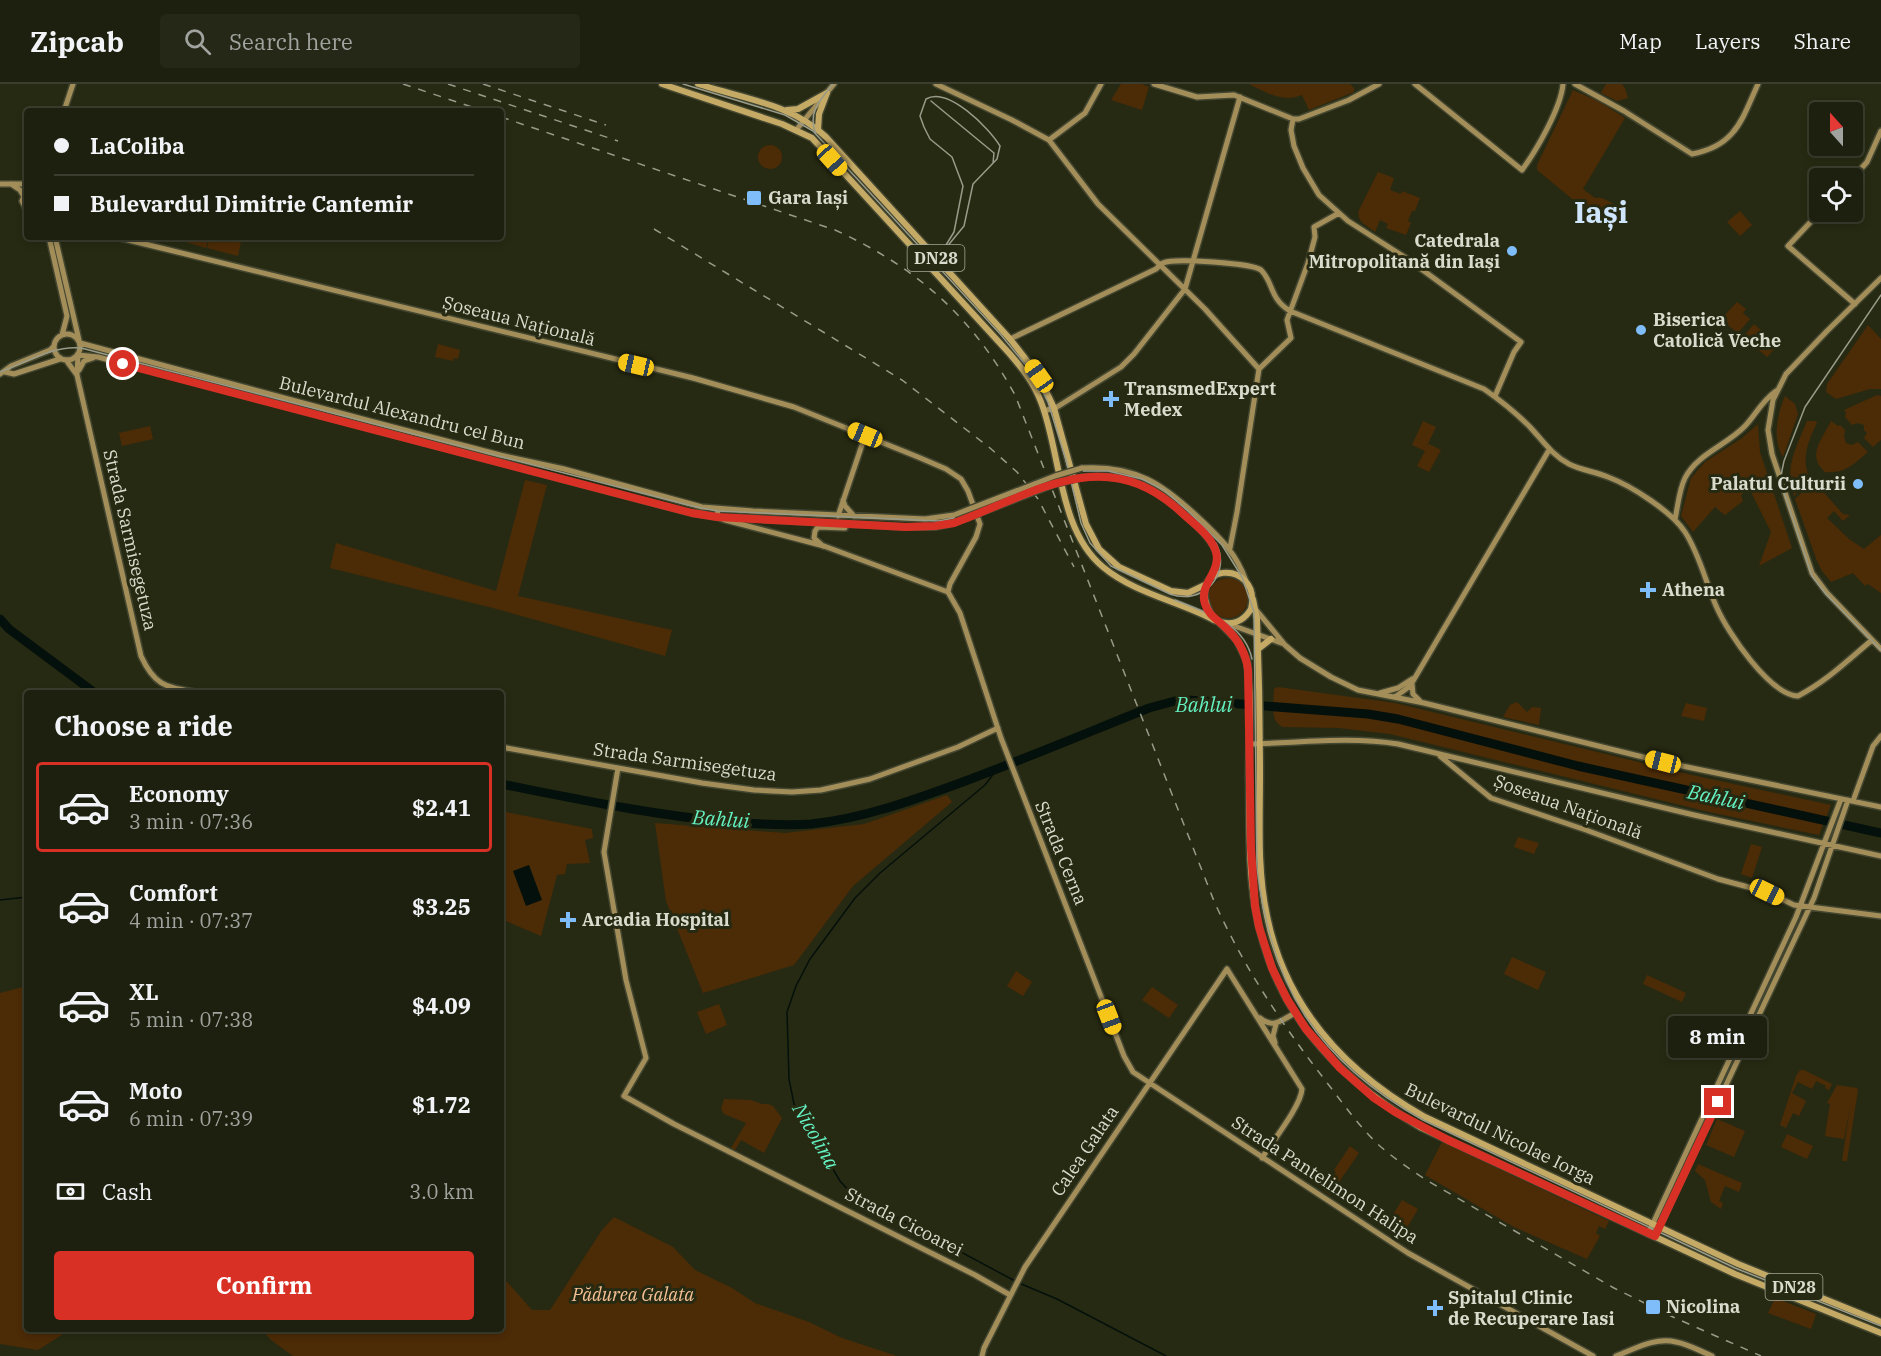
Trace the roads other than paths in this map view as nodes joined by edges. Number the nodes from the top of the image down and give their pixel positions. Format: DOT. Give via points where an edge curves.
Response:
graph roads {
  1 [pos="73,84"];
  2 [pos="662,84"];
  3 [pos="698,84"];
  4 [pos="834,84"];
  5 [pos="936,84"];
  6 [pos="1101,84"];
  7 [pos="1155,84"];
  8 [pos="1379,84"];
  9 [pos="1414,84"];
  10 [pos="1563,84"];
  11 [pos="1575,84"];
  12 [pos="1758,84"];
  13 [pos="827,93"];
  14 [pos="1240,97"];
  15 [pos="65,108"];
  16 [pos="780,109"];
  17 [pos="1293,119"];
  18 [pos="804,120"];
  19 [pos="797,129"];
  20 [pos="818,130"];
  21 [pos="1881,131"];
  22 [pos="1049,140"];
  23 [pos="1862,168"];
  24 [pos="0,184"];
  25 [pos="11,184"];
  26 [pos="24,184"];
  27 [pos="23,195"];
  28 [pos="24,206"];
  29 [pos="1339,213"];
  30 [pos="1811,222"];
  31 [pos="50,240"];
  32 [pos="56,240"];
  33 [pos="128,240"];
  34 [pos="1193,260"];
  35 [pos="1160,265"];
  36 [pos="1881,278"];
  37 [pos="1185,289"];
  38 [pos="1855,304"];
  39 [pos="1290,311"];
  40 [pos="62,335"];
  41 [pos="1010,339"];
  42 [pos="79,341"];
  43 [pos="54,346"];
  44 [pos="78,355"];
  45 [pos="98,357"];
  46 [pos="63,359"];
  47 [pos="1259,369"];
  48 [pos="2,373"];
  49 [pos="78,374"];
  50 [pos="1777,390"];
  51 [pos="1495,396"];
  52 [pos="1054,408"];
  53 [pos="1044,411"];
  54 [pos="865,435"];
  55 [pos="1549,450"];
  56 [pos="843,500"];
  57 [pos="718,509"];
  58 [pos="838,516"];
  59 [pos="854,516"];
  60 [pos="717,517"];
  61 [pos="1675,519"];
  62 [pos="853,525"];
  63 [pos="1231,534"];
  64 [pos="1216,536"];
  65 [pos="824,546"];
  66 [pos="1230,548"];
  67 [pos="1209,581"];
  68 [pos="1246,583"];
  69 [pos="948,592"];
  70 [pos="1252,599"];
  71 [pos="1256,610"];
  72 [pos="1216,621"];
  73 [pos="1232,624"];
  74 [pos="1258,635"];
  75 [pos="1272,639"];
  76 [pos="1872,640"];
  77 [pos="1285,645"];
  78 [pos="1881,649"];
  79 [pos="1258,650"];
  80 [pos="1414,679"];
  81 [pos="186,690"];
  82 [pos="1375,694"];
  83 [pos="1395,697"];
  84 [pos="1425,703"];
  85 [pos="998,728"];
  86 [pos="1881,736"];
  87 [pos="1250,744"];
  88 [pos="1259,744"];
  89 [pos="504,748"];
  90 [pos="1436,753"];
  91 [pos="1720,766"];
  92 [pos="618,768"];
  93 [pos="1715,773"];
  94 [pos="1841,799"];
  95 [pos="1851,801"];
  96 [pos="1881,807"];
  97 [pos="1825,844"];
  98 [pos="1833,846"];
  99 [pos="1881,856"];
  100 [pos="1801,907"];
  101 [pos="1809,908"];
  102 [pos="1881,916"];
  103 [pos="1094,978"];
  104 [pos="1295,1012"];
  105 [pos="1257,1015"];
  106 [pos="1276,1024"];
  107 [pos="1279,1050"];
  108 [pos="1150,1083"];
  109 [pos="1262,1158"];
  110 [pos="1656,1227"];
  111 [pos="1651,1235"];
  112 [pos="1012,1292"];
  113 [pos="1881,1322"];
  114 [pos="1881,1333"];
  115 [pos="982,1356"];
  116 [pos="1593,1356"];
  117 [pos="1616,1356"];
  118 [pos="1712,1356"];
  1 -- 15 [label="street"];
  2 -- 19 [label="main road, DN28"];
  3 -- 16 [label="main road, DN28"];
  4 -- 13 [label="street"];
  5 -- 22 [label="street"];
  6 -- 22 [label="street" via="1085,113"];
  7 -- 14 [label="street" via="1197,97"];
  8 -- 17 [label="street" via="1349,100"];
  9 -- 10 [label="street" via="1521,170 1550,121"];
  11 -- 12 [label="street" via="1692,154 1727,140 1745,116"];
  13 -- 16 [label="main road" via="798,110"];
  13 -- 18 [label="street"];
  13 -- 20 [label="main road"];
  14 -- 17 [label="street"];
  14 -- 34 [label="street"];
  16 -- 18 [label="main road, DN28"];
  17 -- 29 [label="street" via="1292,139 1298,158 1319,195"];
  18 -- 19 [label="street"];
  18 -- 20 [label="main road, DN28"];
  19 -- 53 [label="main road, DN28" via="818,144 1009,353 1029,378"];
  20 -- 41 [label="main road, DN28"];
  21 -- 23 [label="street"];
  22 -- 35 [label="street" via="1098,204"];
  24 -- 25 [label="street"];
  25 -- 26 [label="street"];
  25 -- 27 [label="street"];
  27 -- 28 [label="street"];
  29 -- 39 [label="street" via="1314,228 1308,263"];
  29 -- 51 [label="street" via="1521,342"];
  30 -- 38 [label="street" via="1788,246"];
  31 -- 40 [label="street" via="67,316"];
  32 -- 42 [label="street"];
  33 -- 54 [label="street, Șoseaua Națională" via="693,378 794,407"];
  34 -- 35 [label="street"];
  34 -- 37 [label="street"];
  34 -- 39 [label="street" via="1260,269 1276,300"];
  35 -- 37 [label="street"];
  35 -- 41 [label="street"];
  36 -- 38 [label="street"];
  37 -- 47 [label="street"];
  37 -- 52 [label="street" via="1128,361"];
  38 -- 50 [label="street" via="1811,348"];
  39 -- 47 [label="street" via="1287,320 1291,338"];
  39 -- 51 [label="street"];
  40 -- 42 [label="street" via="71,334"];
  40 -- 43 [label="street"];
  41 -- 52 [label="main road, DN28" via="1039,376"];
  42 -- 44 [label="street"];
  42 -- 57 [label="street, Bulevardul Alexandru cel Bun" via="500,455"];
  43 -- 46 [label="street"];
  43 -- 48 [label="street"];
  44 -- 45 [label="street, Bulevardul Alexandru cel Bun"];
  44 -- 46 [label="street"];
  44 -- 49 [label="street"];
  45 -- 49 [label="street" via="84,361"];
  45 -- 60 [label="street, Bulevardul Alexandru cel Bun"];
  46 -- 48 [label="street" via="14,374"];
  46 -- 49 [label="street, Strada Sarmisegetuza"];
  47 -- 63 [label="street" via="1238,512"];
  49 -- 81 [label="street, Strada Sarmisegetuza" via="141,656 149,674 161,683"];
  50 -- 61 [label="street" via="1764,400 1745,426 1689,472"];
  50 -- 76 [label="street" via="1769,415 1769,445 1810,567 1824,590"];
  51 -- 55 [label="street"];
  52 -- 53 [label="street"];
  52 -- 67 [label="main road, DN28" via="1086,524 1106,556 1119,567 1179,593 1195,591"];
  53 -- 72 [label="main road, DN28" via="1081,540 1101,566 1131,584"];
  54 -- 56 [label="street"];
  54 -- 69 [label="street, Șoseaua Națională" via="946,469 961,479 968,491 980,524"];
  55 -- 61 [label="street" via="1571,465 1617,481"];
  55 -- 80 [label="street"];
  56 -- 58 [label="street"];
  56 -- 59 [label="street"];
  57 -- 58 [label="street, Bulevardul Alexandru cel Bun"];
  57 -- 60 [label="street"];
  58 -- 59 [label="street, Bulevardul Alexandru cel Bun"];
  59 -- 64 [label="street, Bulevardul Alexandru cel Bun, bridge" via="948,516 1064,472 1108,468 1156,483 1185,504"];
  60 -- 62 [label="street, Bulevardul Alexandru cel Bun"];
  60 -- 65 [label="street, Bulevardul Alexandru cel Bun"];
  61 -- 76 [label="street" via="1691,543 1717,610 1733,636 1758,668 1786,693 1798,696 1824,680"];
  62 -- 65 [label="street" via="818,527 814,538"];
  62 -- 67 [label="street, bridge" via="906,527 954,523 1064,480 1107,476 1140,484 1158,494 1211,542 1217,555"];
  63 -- 64 [label="street" via="1224,538"];
  63 -- 66 [label="street"];
  64 -- 66 [label="street, Bulevardul Alexandru cel Bun"];
  65 -- 69 [label="street, Bulevardul Alexandru cel Bun"];
  66 -- 68 [label="street"];
  67 -- 68 [label="main road, DN28" via="1223,573 1234,573"];
  67 -- 72 [label="main road, DN28" via="1204,600"];
  68 -- 70 [label="main road, DN28"];
  69 -- 85 [label="street" via="960,613"];
  70 -- 71 [label="main road, DN28"];
  70 -- 73 [label="main road" via="1245,618"];
  71 -- 74 [label="main road, DN28"];
  71 -- 77 [label="street"];
  72 -- 73 [label="main road, DN28"];
  72 -- 87 [label="main road, Bulevardul Nicolae Iorga / DN28" via="1232,634 1247,661"];
  73 -- 74 [label="street"];
  74 -- 75 [label="street"];
  74 -- 79 [label="main road, DN28"];
  75 -- 77 [label="street"];
  75 -- 79 [label="main road"];
  76 -- 78 [label="street"];
  77 -- 82 [label="street" via="1331,677"];
  79 -- 88 [label="main road, Bulevardul Nicolae Iorga / DN28"];
  80 -- 82 [label="street"];
  80 -- 83 [label="street"];
  80 -- 84 [label="street" via="1413,694"];
  82 -- 83 [label="street"];
  83 -- 84 [label="street"];
  84 -- 93 [label="street"];
  85 -- 92 [label="street, Strada Sarmisegetuza" via="913,765 821,790 735,788"];
  85 -- 103 [label="street, Strada Cerna"];
  86 -- 95 [label="street" via="1873,746"];
  87 -- 88 [label="street, Șoseaua Națională"];
  87 -- 104 [label="main road, Bulevardul Nicolae Iorga / DN28" via="1255,906 1272,968"];
  88 -- 90 [label="street, Șoseaua Națională" via="1374,741"];
  88 -- 110 [label="main road, Bulevardul Nicolae Iorga / DN28" via="1261,867 1267,916 1289,981 1334,1049 1382,1091 1416,1112"];
  89 -- 92 [label="street, Strada Sarmisegetuza"];
  90 -- 97 [label="street"];
  90 -- 100 [label="street, Șoseaua Națională" via="1491,798"];
  91 -- 93 [label="street"];
  92 -- 112 [label="street, Strada Cicoarei" via="604,852 626,981 646,1058 624,1096"];
  93 -- 94 [label="street"];
  94 -- 95 [label="street"];
  94 -- 97 [label="street"];
  95 -- 96 [label="street"];
  95 -- 98 [label="street"];
  97 -- 98 [label="street"];
  97 -- 100 [label="street"];
  98 -- 99 [label="street"];
  98 -- 101 [label="street"];
  100 -- 101 [label="street, Șoseaua Națională"];
  100 -- 110 [label="street"];
  101 -- 102 [label="street, Șoseaua Națională"];
  101 -- 110 [label="street"];
  103 -- 108 [label="street, Strada Pantelimon Halipa" via="1127,1064"];
  104 -- 106 [label="street"];
  104 -- 111 [label="main road, Bulevardul Nicolae Iorga / DN28" via="1340,1068 1395,1112"];
  105 -- 106 [label="street" via="1268,1024"];
  105 -- 107 [label="street"];
  105 -- 108 [label="street, Calea Galata" via="1227,969"];
  106 -- 107 [label="street" via="1274,1036"];
  107 -- 109 [label="street" via="1302,1094"];
  108 -- 109 [label="street, Strada Pantelimon Halipa"];
  108 -- 112 [label="street, Calea Galata"];
  109 -- 116 [label="street, Strada Pantelimon Halipa" via="1408,1253"];
  110 -- 111 [label="street"];
  110 -- 113 [label="main road, Bulevardul Nicolae Iorga / DN28"];
  111 -- 114 [label="main road, Bulevardul Nicolae Iorga / DN28"];
  112 -- 115 [label="street, Calea Galata"];
  117 -- 118 [label="street" via="1644,1344 1669,1341"];
}
